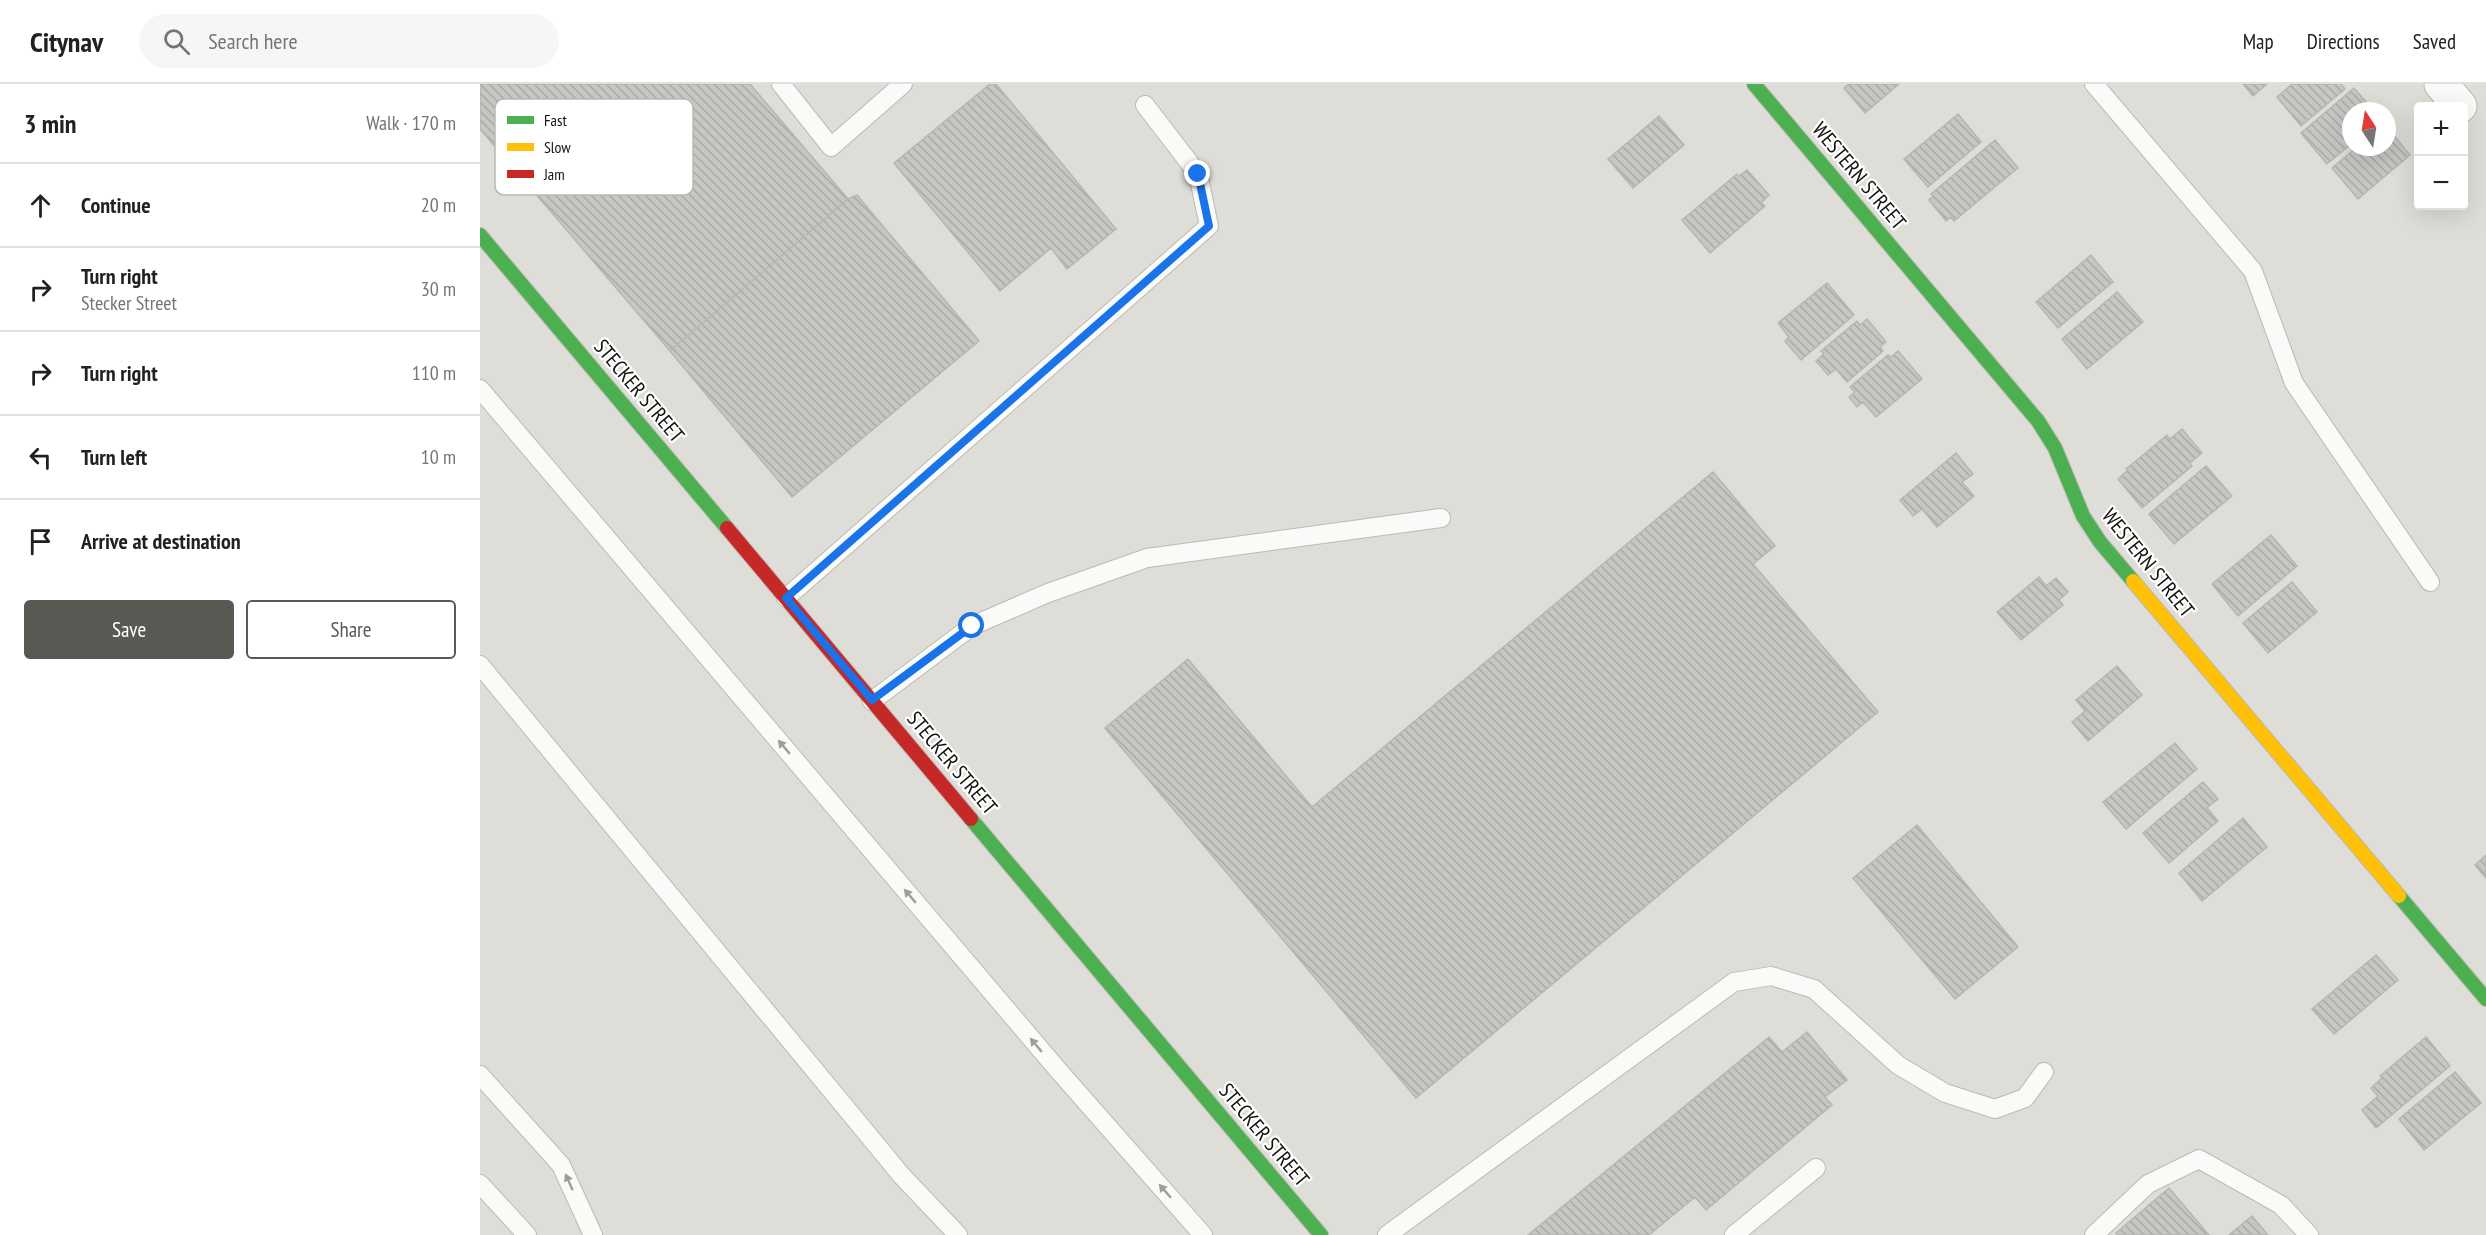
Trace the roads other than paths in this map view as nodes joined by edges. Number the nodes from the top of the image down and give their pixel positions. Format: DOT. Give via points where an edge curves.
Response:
graph roads {
  1 [pos="781,84"];
  2 [pos="903,84"];
  3 [pos="1754,84"];
  4 [pos="2094,84"];
  5 [pos="2441,84"];
  6 [pos="2456,102"];
  7 [pos="1145,105"];
  8 [pos="480,235"];
  9 [pos="480,389"];
  10 [pos="1442,518"];
  11 [pos="2430,582"];
  12 [pos="786,598"];
  13 [pos="480,665"];
  14 [pos="872,700"];
  15 [pos="2486,999"];
  16 [pos="2044,1072"];
  17 [pos="480,1075"];
  18 [pos="1816,1168"];
  19 [pos="480,1184"];
  20 [pos="527,1235"];
  21 [pos="593,1235"];
  22 [pos="958,1235"];
  23 [pos="1203,1235"];
  24 [pos="1321,1235"];
  25 [pos="1387,1235"];
  26 [pos="1734,1235"];
  27 [pos="2094,1235"];
  28 [pos="2309,1235"];
  1 -- 2 [label="lane" via="831,147"];
  3 -- 15 [label="street, WESTERN STREET" via="2038,421 2055,448 2083,516 2100,542"];
  4 -- 11 [label="lane" via="2253,271 2294,383"];
  5 -- 6 [label="street"];
  7 -- 12 [label="lane" via="1198,174 1209,226"];
  8 -- 12 [label="street, STECKER STREET"];
  23 -- 9 [label="lane, one-way" via="1058,1070"];
  10 -- 14 [label="lane" via="1148,558 1048,593 972,626"];
  12 -- 14 [label="street, STECKER STREET"];
  13 -- 22 [label="lane" via="902,1176"];
  14 -- 24 [label="street, STECKER STREET"];
  16 -- 25 [label="lane" via="2025,1098 1995,1109 1946,1093 1898,1065 1814,989 1771,976 1734,982"];
  21 -- 17 [label="lane, one-way" via="561,1165"];
  18 -- 26 [label="lane"];
  19 -- 20 [label="lane"];
  27 -- 28 [label="lane" via="2148,1184 2199,1159 2281,1205"];
}
